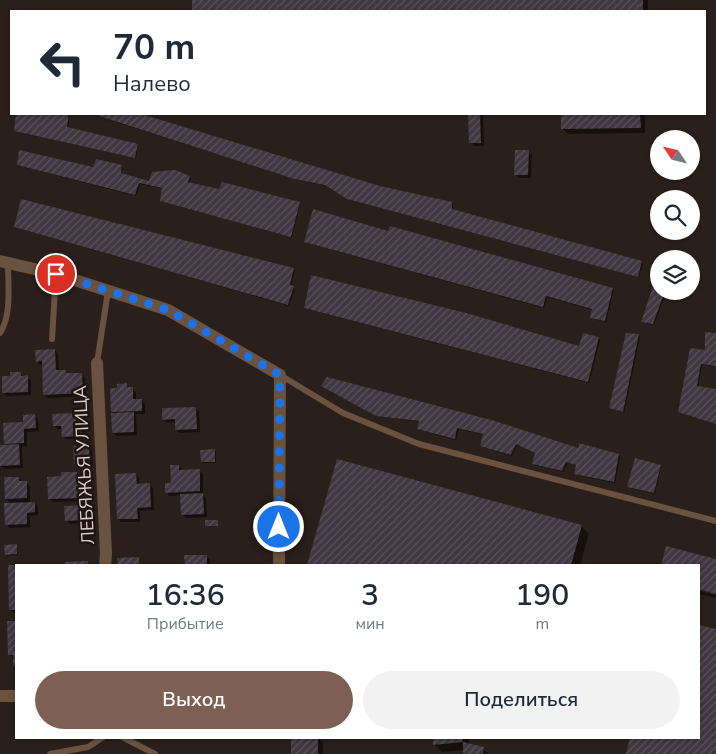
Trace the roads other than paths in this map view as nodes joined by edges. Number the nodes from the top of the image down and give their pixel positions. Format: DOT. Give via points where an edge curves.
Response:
graph roads {
  1 [pos="4,262"];
  2 [pos="56,274"];
  3 [pos="108,291"];
  4 [pos="0,333"];
  5 [pos="52,339"];
  6 [pos="97,364"];
  7 [pos="280,375"];
  8 [pos="716,521"];
  9 [pos="105,564"];
  10 [pos="279,564"];
  11 [pos="0,696"];
  12 [pos="15,696"];
  13 [pos="100,739"];
  14 [pos="126,739"];
  15 [pos="50,754"];
  16 [pos="155,754"];
  1 -- 2 [label="street"];
  1 -- 4 [label="lane" via="7,316"];
  2 -- 3 [label="street"];
  2 -- 5 [label="lane"];
  3 -- 6 [label="lane"];
  3 -- 7 [label="street" via="168,310"];
  6 -- 9 [label="street, ЛЕБЯЖЬЯ УЛИЦА"];
  7 -- 8 [label="lane" via="343,413 419,444"];
  7 -- 10 [label="street"];
  11 -- 12 [label="street"];
  13 -- 15 [label="lane" via="88,747"];
  14 -- 16 [label="lane"];
}
